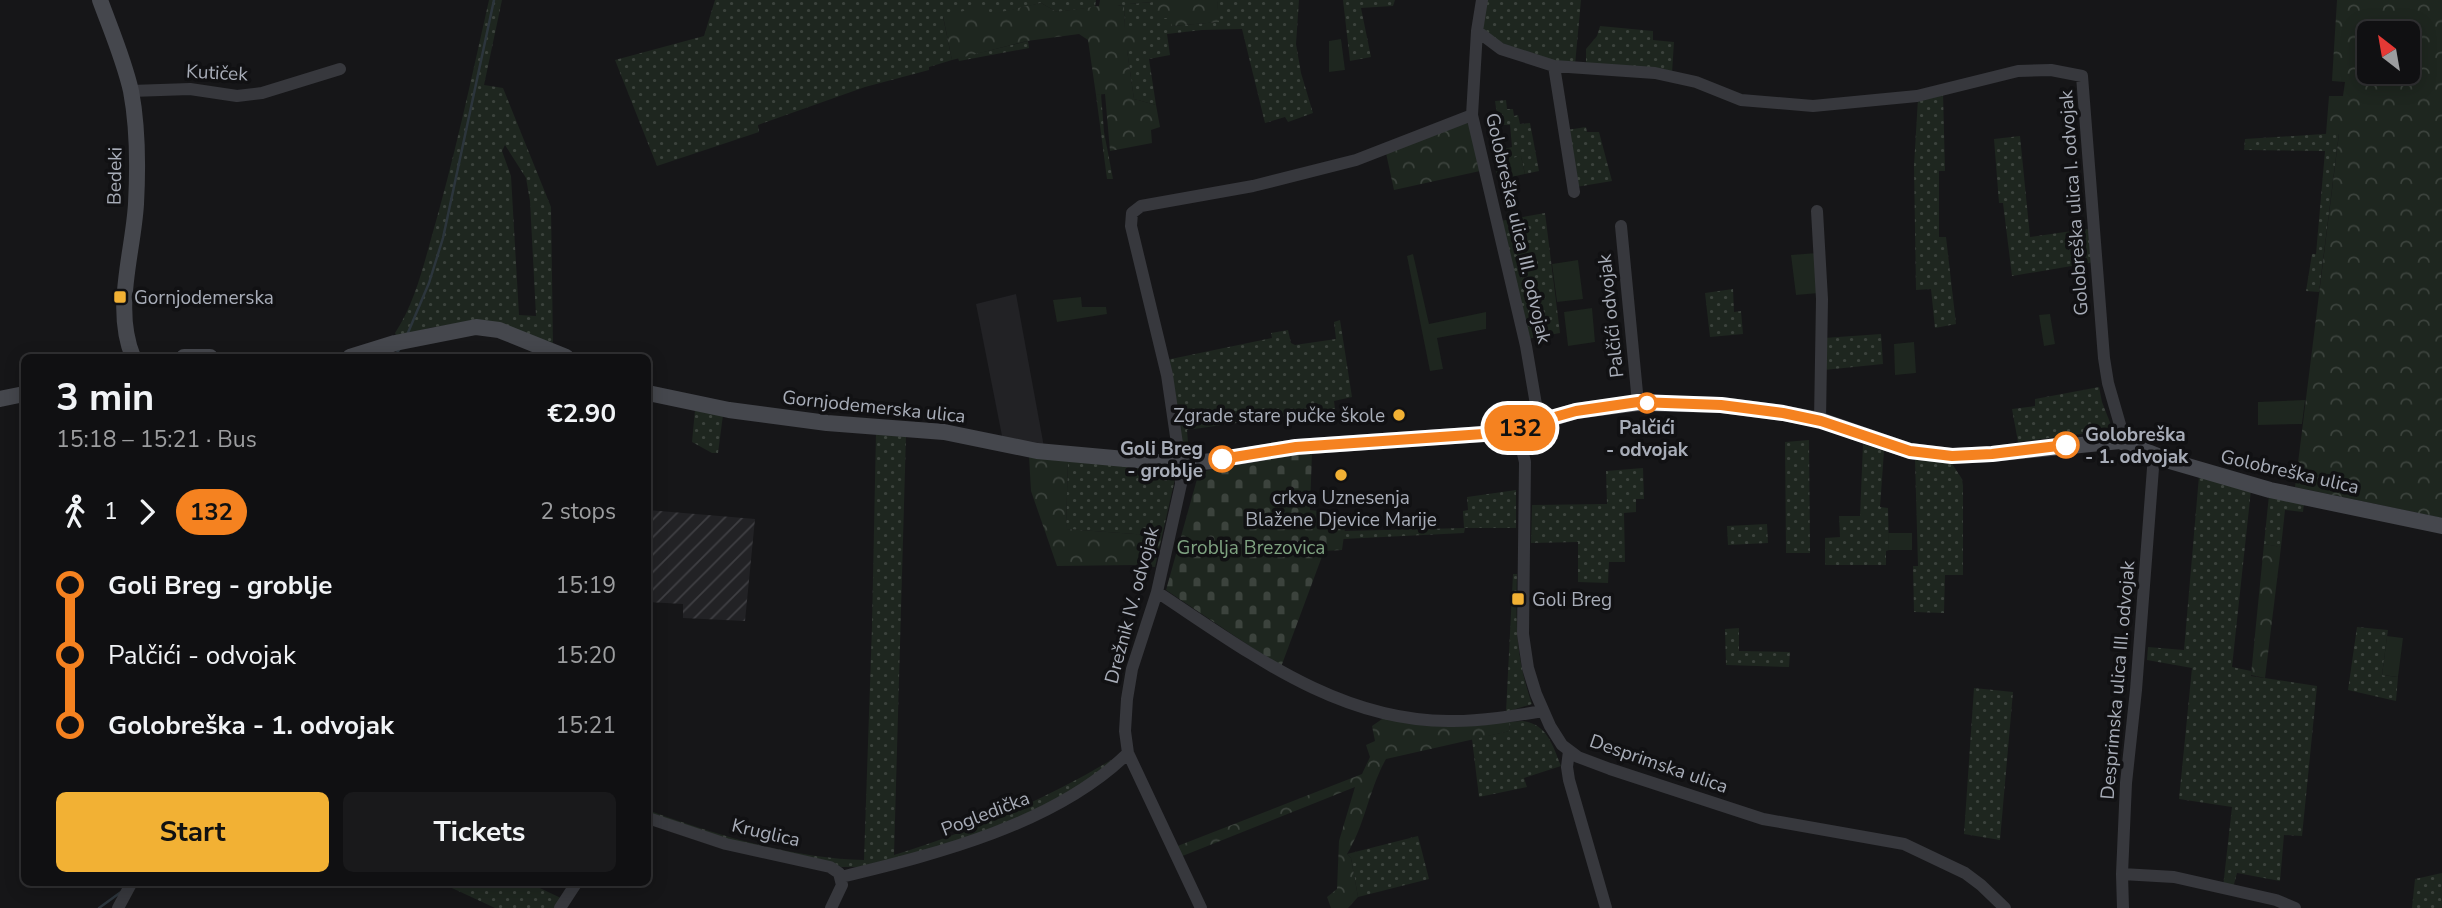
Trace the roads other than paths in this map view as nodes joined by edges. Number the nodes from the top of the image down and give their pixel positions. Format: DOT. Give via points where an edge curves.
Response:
graph roads {
  1 [pos="100,0"];
  2 [pos="1482,0"];
  3 [pos="1477,31"];
  4 [pos="1554,66"];
  5 [pos="340,69"];
  6 [pos="131,91"];
  7 [pos="1472,115"];
  8 [pos="1574,192"];
  9 [pos="1817,211"];
  10 [pos="1620,226"];
  11 [pos="132,354"];
  12 [pos="360,354"];
  13 [pos="559,354"];
  14 [pos="651,394"];
  15 [pos="21,395"];
  16 [pos="0,399"];
  17 [pos="1638,402"];
  18 [pos="1821,421"];
  19 [pos="1539,422"];
  20 [pos="1517,429"];
  21 [pos="2125,442"];
  22 [pos="2154,455"];
  23 [pos="1180,464"];
  24 [pos="2442,526"];
  25 [pos="1157,592"];
  26 [pos="1543,711"];
  27 [pos="1569,751"];
  28 [pos="1128,753"];
  29 [pos="651,819"];
  30 [pos="2122,874"];
  31 [pos="841,877"];
  32 [pos="130,886"];
  33 [pos="574,886"];
  34 [pos="118,908"];
  35 [pos="560,908"];
  36 [pos="831,908"];
  37 [pos="1201,908"];
  38 [pos="1606,908"];
  39 [pos="2005,908"];
  40 [pos="2123,908"];
  41 [pos="2295,908"];
  1 -- 6 [label="street, Bedeki"];
  2 -- 3 [label="street, Golobreška ulica III. odvojak"];
  3 -- 4 [label="street, Golobreška ulica I. odvojak" via="1501,49"];
  3 -- 7 [label="street, Golobreška ulica III. odvojak"];
  4 -- 8 [label="street"];
  4 -- 21 [label="street, Golobreška ulica I. odvojak" via="1655,73 1696,82 1741,100 1813,106 1917,96 2018,71 2082,76 2104,358"];
  5 -- 6 [label="street, Kutiček" via="237,96 190,89"];
  6 -- 11 [label="street, Bedeki" via="136,205 124,326"];
  7 -- 19 [label="street, Golobreška ulica III. odvojak" via="1526,346"];
  7 -- 23 [label="street, Drežnik IV. odvojak" via="1356,160 1135,210 1131,226 1162,353"];
  9 -- 18 [label="street"];
  10 -- 17 [label="street, Palčići odvojak"];
  12 -- 13 [label="street" via="459,328 488,328"];
  14 -- 23 [label="street, Gornjodemerska ulica" via="827,423 944,432 1037,451"];
  15 -- 16 [label="street"];
  17 -- 18 [label="street, Golobreška ulica" via="1733,406"];
  17 -- 19 [label="street, Golobreška ulica"];
  18 -- 21 [label="street, Golobreška ulica" via="1910,451 1952,456"];
  19 -- 20 [label="street, Golobreška ulica"];
  20 -- 23 [label="street, Golobreška ulica" via="1296,447"];
  20 -- 26 [label="street, Desprimska ulica" via="1525,463 1523,634 1528,668"];
  21 -- 22 [label="street, Golobreška ulica"];
  22 -- 24 [label="street, Golobreška ulica" via="2270,490"];
  22 -- 30 [label="street, Desprimska ulica III. odvojak"];
  23 -- 25 [label="street, Drežnik IV. odvojak" via="1181,484"];
  25 -- 26 [label="street" via="1275,670 1335,699 1432,720 1493,719"];
  25 -- 28 [label="street, Drežnik IV. odvojak" via="1132,669 1125,731"];
  26 -- 27 [label="street, Desprimska ulica" via="1556,738"];
  27 -- 38 [label="street" via="1569,780"];
  27 -- 39 [label="street, Desprimska ulica" via="1610,769 1763,818 1905,844 1965,873"];
  28 -- 31 [label="street, Pogledička" via="1082,791 1030,817 938,851"];
  28 -- 37 [label="street, Drežnik IV. odvojak"];
  29 -- 31 [label="street, Kruglica" via="726,844 820,864"];
  30 -- 40 [label="street, Desprimska ulica III. odvojak"];
  30 -- 41 [label="street" via="2174,877"];
  31 -- 36 [label="street" via="841,890"];
  32 -- 34 [label="street"];
  33 -- 35 [label="street"];
}
